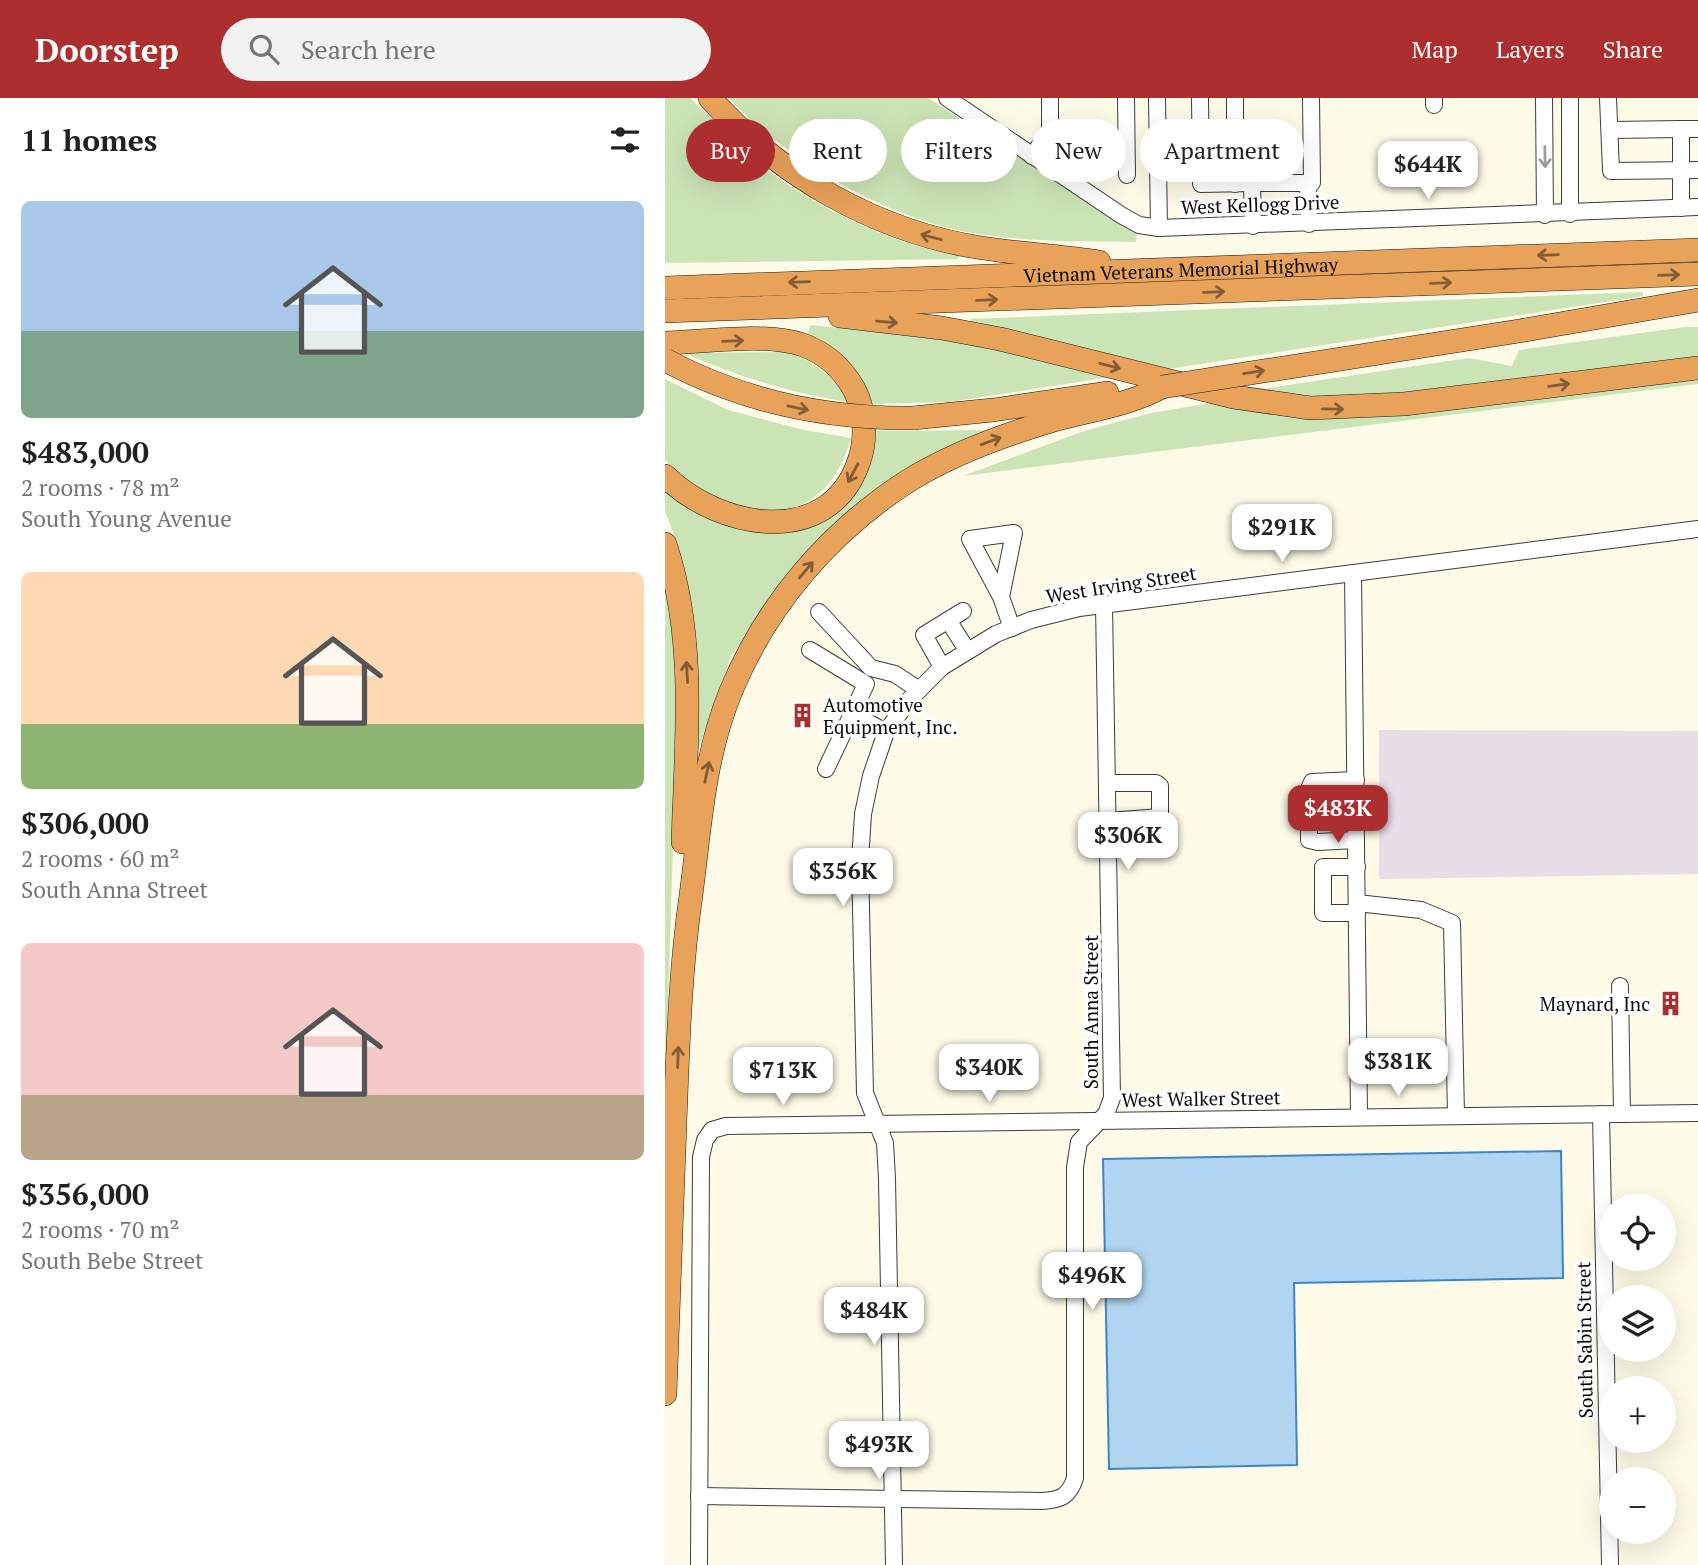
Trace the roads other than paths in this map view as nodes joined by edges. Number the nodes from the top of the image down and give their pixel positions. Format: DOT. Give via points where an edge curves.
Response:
graph roads {
  1 [pos="710,98"];
  2 [pos="947,98"];
  3 [pos="1050,98"];
  4 [pos="1126,98"];
  5 [pos="1157,98"];
  6 [pos="1200,98"];
  7 [pos="1235,98"];
  8 [pos="1311,98"];
  9 [pos="1544,98"];
  10 [pos="1570,98"];
  11 [pos="1608,98"];
  12 [pos="1050,119"];
  13 [pos="1690,129"];
  14 [pos="1611,130"];
  15 [pos="1031,155"];
  16 [pos="1690,170"];
  17 [pos="1127,175"];
  18 [pos="1071,182"];
  19 [pos="1244,183"];
  20 [pos="1308,183"];
  21 [pos="1690,208"];
  22 [pos="1570,214"];
  23 [pos="1545,215"];
  24 [pos="1309,224"];
  25 [pos="1252,226"];
  26 [pos="1159,228"];
  27 [pos="1698,233"];
  28 [pos="1698,250"];
  29 [pos="1616,252"];
  30 [pos="1143,270"];
  31 [pos="1698,274"];
  32 [pos="665,288"];
  33 [pos="1698,300"];
  34 [pos="796,307"];
  35 [pos="665,312"];
  36 [pos="1698,316"];
  37 [pos="1561,326"];
  38 [pos="665,343"];
  39 [pos="665,360"];
  40 [pos="1698,368"];
  41 [pos="1162,387"];
  42 [pos="665,476"];
  43 [pos="1698,529"];
  44 [pos="665,544"];
  45 [pos="1353,573"];
  46 [pos="1001,597"];
  47 [pos="1104,605"];
  48 [pos="963,611"];
  49 [pos="819,612"];
  50 [pos="948,620"];
  51 [pos="1012,628"];
  52 [pos="810,650"];
  53 [pos="967,650"];
  54 [pos="941,667"];
  55 [pos="914,695"];
  56 [pos="852,714"];
  57 [pos="886,732"];
  58 [pos="826,769"];
  59 [pos="1356,780"];
  60 [pos="1109,783"];
  61 [pos="1109,821"];
  62 [pos="1356,840"];
  63 [pos="1357,867"];
  64 [pos="1357,908"];
  65 [pos="684,936"];
  66 [pos="1620,986"];
  67 [pos="1698,1113"];
  68 [pos="1601,1114"];
  69 [pos="1622,1114"];
  70 [pos="1456,1115"];
  71 [pos="1359,1116"];
  72 [pos="1099,1121"];
  73 [pos="879,1124"];
  74 [pos="665,1394"];
  75 [pos="699,1496"];
  76 [pos="894,1499"];
  77 [pos="699,1565"];
  78 [pos="894,1565"];
  79 [pos="1610,1565"];
  30 -- 1 [label="highway, one-way" via="981,248 897,226 815,186 745,134"];
  2 -- 15 [label="street, West Kellogg Drive"];
  3 -- 12 [label="street"];
  4 -- 17 [label="street"];
  5 -- 26 [label="street"];
  6 -- 19 [label="street" via="1201,184"];
  7 -- 19 [label="street"];
  8 -- 20 [label="street" via="1312,183"];
  9 -- 23 [label="street, one-way"];
  10 -- 22 [label="street"];
  11 -- 14 [label="street"];
  13 -- 14 [label="street"];
  13 -- 16 [label="street"];
  14 -- 16 [label="street" via="1611,171"];
  16 -- 21 [label="street"];
  18 -- 26 [label="street, West Kellogg Drive" via="1139,225"];
  19 -- 20 [label="street"];
  19 -- 25 [label="street"];
  20 -- 24 [label="street"];
  21 -- 22 [label="street, West Kellogg Drive"];
  22 -- 23 [label="street, West Kellogg Drive"];
  23 -- 24 [label="street, West Kellogg Drive"];
  24 -- 25 [label="street, West Kellogg Drive"];
  25 -- 26 [label="street, West Kellogg Drive"];
  27 -- 29 [label="highway" via="1667,236"];
  28 -- 29 [label="highway, Vietnam Veterans Memorial Highway"];
  29 -- 30 [label="highway, Vietnam Veterans Memorial Highway, one-way"];
  30 -- 32 [label="highway, Vietnam Veterans Memorial Highway, one-way"];
  34 -- 31 [label="highway, Vietnam Veterans Memorial Highway, one-way"];
  33 -- 37 [label="highway"];
  34 -- 35 [label="highway, Vietnam Veterans Memorial Highway"];
  34 -- 40 [label="highway, one-way" via="1000,339 1234,397 1310,408 1392,406"];
  36 -- 37 [label="highway"];
  41 -- 37 [label="highway, one-way, bridge"];
  38 -- 42 [label="highway, one-way" via="769,340 810,348 848,379 864,423 862,454 848,484 829,503 792,521 764,523 732,517 697,500"];
  39 -- 41 [label="highway, one-way, bridge" via="783,405 884,418 951,415"];
  65 -- 41 [label="highway, one-way" via="703,795 722,715 765,625 808,567 873,506 942,463 1010,434 1141,398"];
  43 -- 45 [label="street, West Irving Street"];
  65 -- 44 [label="highway, one-way" via="687,677 680,605"];
  45 -- 47 [label="street, West Irving Street"];
  45 -- 59 [label="street"];
  46 -- 51 [label="street"];
  47 -- 51 [label="street, West Irving Street"];
  47 -- 60 [label="street, South Anna Street"];
  48 -- 50 [label="street"];
  49 -- 55 [label="street" via="871,668 895,674"];
  50 -- 53 [label="street"];
  50 -- 54 [label="street" via="923,635"];
  51 -- 53 [label="street, West Irving Street"];
  52 -- 56 [label="street" via="866,684"];
  53 -- 54 [label="street, West Irving Street"];
  54 -- 55 [label="street, West Irving Street"];
  55 -- 57 [label="street, West Irving Street"];
  56 -- 57 [label="street"];
  56 -- 58 [label="street"];
  57 -- 73 [label="street, West Irving Street" via="863,814 860,861 865,1093"];
  59 -- 62 [label="street"];
  59 -- 62 [label="street" via="1312,782 1309,839"];
  60 -- 61 [label="street, South Anna Street"];
  60 -- 61 [label="street" via="1156,783 1160,786 1160,817"];
  61 -- 72 [label="street, South Anna Street" via="1112,1098 1107,1114"];
  62 -- 63 [label="street"];
  63 -- 64 [label="street"];
  63 -- 64 [label="street" via="1323,867 1323,913"];
  64 -- 70 [label="street" via="1421,910 1452,923"];
  64 -- 71 [label="street"];
  74 -- 65 [label="highway, one-way"];
  66 -- 69 [label="street"];
  67 -- 69 [label="street, West Walker Street"];
  68 -- 69 [label="street, West Walker Street"];
  68 -- 70 [label="street, West Walker Street"];
  68 -- 79 [label="street, South Sabin Street"];
  70 -- 71 [label="street, West Walker Street"];
  71 -- 72 [label="street, West Walker Street"];
  72 -- 73 [label="street, West Walker Street"];
  72 -- 76 [label="street, South Anna Street" via="1079,1142 1075,1167 1075,1478 1071,1490 1063,1497 1042,1501"];
  73 -- 75 [label="street, West Walker Street" via="726,1126 709,1134 701,1157"];
  73 -- 76 [label="street, West Irving Street" via="887,1179"];
  75 -- 76 [label="street"];
  75 -- 77 [label="street"];
  76 -- 78 [label="street, West Irving Street"];
}
